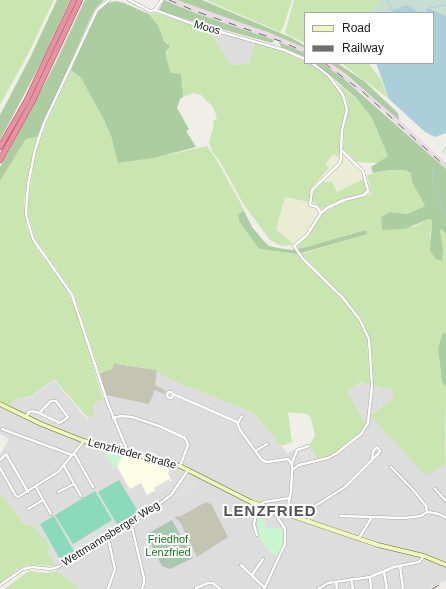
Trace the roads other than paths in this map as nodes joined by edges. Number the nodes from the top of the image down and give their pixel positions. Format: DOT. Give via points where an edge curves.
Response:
graph roads {
  1 [pos="74,0"];
  2 [pos="80,0"];
  3 [pos="109,0"];
  4 [pos="129,0"];
  5 [pos="162,0"];
  6 [pos="155,10"];
  7 [pos="304,59"];
  8 [pos="313,64"];
  9 [pos="0,147"];
  10 [pos="341,150"];
  11 [pos="0,160"];
  12 [pos="322,213"];
  13 [pos="173,394"];
  14 [pos="0,404"];
  15 [pos="38,413"];
  16 [pos="242,416"];
  17 [pos="26,417"];
  18 [pos="113,418"];
  19 [pos="238,423"];
  20 [pos="2,429"];
  21 [pos="84,441"];
  22 [pos="267,444"];
  23 [pos="309,446"];
  24 [pos="255,451"];
  25 [pos="126,452"];
  26 [pos="73,454"];
  27 [pos="0,460"];
  28 [pos="372,460"];
  29 [pos="292,464"];
  30 [pos="64,466"];
  31 [pos="180,466"];
  32 [pos="391,467"];
  33 [pos="0,468"];
  34 [pos="188,470"];
  35 [pos="292,470"];
  36 [pos="74,484"];
  37 [pos="93,486"];
  38 [pos="36,487"];
  39 [pos="435,489"];
  40 [pos="28,492"];
  41 [pos="58,492"];
  42 [pos="81,496"];
  43 [pos="290,498"];
  44 [pos="43,500"];
  45 [pos="446,501"];
  46 [pos="258,505"];
  47 [pos="28,508"];
  48 [pos="427,512"];
  49 [pos="51,514"];
  50 [pos="286,514"];
  51 [pos="276,515"];
  52 [pos="340,516"];
  53 [pos="372,516"];
  54 [pos="446,518"];
  55 [pos="308,521"];
  56 [pos="131,523"];
  57 [pos="257,535"];
  58 [pos="108,538"];
  59 [pos="359,538"];
  60 [pos="424,556"];
  61 [pos="263,559"];
  62 [pos="241,564"];
  63 [pos="446,565"];
  64 [pos="400,566"];
  65 [pos="384,572"];
  66 [pos="252,575"];
  67 [pos="370,578"];
  68 [pos="351,579"];
  69 [pos="336,582"];
  70 [pos="0,585"];
  71 [pos="264,588"];
  72 [pos="320,588"];
  73 [pos="108,589"];
  74 [pos="142,589"];
  75 [pos="195,589"];
  76 [pos="220,589"];
  77 [pos="337,589"];
  78 [pos="353,589"];
  79 [pos="371,589"];
  80 [pos="387,589"];
  81 [pos="403,589"];
  1 -- 9 [label="highway" via="27,100"];
  2 -- 11 [label="highway" via="33,100"];
  3 -- 18 [label="street" via="96,10 44,123 35,150 26,215 33,239 72,295"];
  4 -- 6 [label="street, Moos" via="147,10"];
  5 -- 6 [label="street"];
  6 -- 7 [label="street, Moos" via="193,24 260,42"];
  8 -- 10 [label="street" via="329,76 345,99 347,110"];
  10 -- 12 [label="street" via="339,164 312,190 310,205 317,207"];
  10 -- 12 [label="street" via="363,171 368,191 364,195 330,206"];
  12 -- 35 [label="street" via="307,235 294,246 307,263 343,298 360,320 369,339 372,372 368,423 361,434 337,454 298,465"];
  13 -- 19 [label="street"];
  14 -- 17 [label="street, Lenzfrieder Straße"];
  15 -- 15 [label="street" via="51,400 56,401 68,416 60,424"];
  15 -- 17 [label="street" via="28,412"];
  16 -- 19 [label="street"];
  17 -- 21 [label="street, Lenzfrieder Straße"];
  18 -- 25 [label="street"];
  18 -- 31 [label="street" via="132,417 185,438 188,445"];
  19 -- 24 [label="street"];
  20 -- 26 [label="street"];
  21 -- 25 [label="street, Lenzfrieder Straße"];
  21 -- 26 [label="street"];
  22 -- 24 [label="street"];
  23 -- 29 [label="street" via="297,450"];
  24 -- 29 [label="street" via="264,462 286,458"];
  25 -- 31 [label="street, Lenzfrieder Straße"];
  26 -- 30 [label="street"];
  26 -- 37 [label="street"];
  27 -- 40 [label="street" via="6,454"];
  28 -- 28 [label="street" via="380,451 377,447 373,451"];
  28 -- 55 [label="street" via="345,487 315,506"];
  29 -- 35 [label="street"];
  30 -- 36 [label="street"];
  30 -- 38 [label="street"];
  31 -- 34 [label="street, Lenzfrieder Straße"];
  32 -- 48 [label="street" via="415,492 426,506"];
  33 -- 40 [label="street" via="17,497"];
  34 -- 46 [label="street, Lenzfrieder Straße"];
  34 -- 56 [label="street, Wettmannsberger Weg" via="168,498"];
  35 -- 43 [label="street"];
  36 -- 41 [label="street"];
  36 -- 42 [label="street"];
  38 -- 40 [label="street"];
  38 -- 44 [label="street"];
  39 -- 45 [label="street"];
  43 -- 46 [label="street"];
  43 -- 50 [label="street"];
  44 -- 47 [label="street"];
  44 -- 49 [label="street"];
  46 -- 50 [label="street, Lenzfrieder Straße"];
  46 -- 57 [label="street" via="254,525"];
  48 -- 53 [label="street" via="421,516 404,518"];
  48 -- 54 [label="street"];
  50 -- 55 [label="street, Lenzfrieder Straße"];
  51 -- 71 [label="street" via="284,528 285,544"];
  52 -- 53 [label="street"];
  53 -- 59 [label="street"];
  55 -- 59 [label="street, Lenzfrieder Straße"];
  56 -- 58 [label="street, Wettmannsberger Weg"];
  56 -- 74 [label="street" via="144,578"];
  58 -- 70 [label="street, Wettmannsberger Weg" via="58,566 48,569 27,567"];
  58 -- 73 [label="street" via="115,569"];
  59 -- 60 [label="street, Lenzfrieder Straße"];
  60 -- 63 [label="street, Lenzfrieder Straße"];
  60 -- 64 [label="street" via="419,562"];
  61 -- 66 [label="street"];
  62 -- 66 [label="street"];
  64 -- 65 [label="street"];
  64 -- 81 [label="street"];
  65 -- 67 [label="street"];
  65 -- 80 [label="street"];
  66 -- 71 [label="street"];
  67 -- 68 [label="street"];
  67 -- 79 [label="street"];
  68 -- 69 [label="street"];
  68 -- 78 [label="street"];
  69 -- 72 [label="street"];
  69 -- 77 [label="street"];
  75 -- 76 [label="street" via="213,583"];
}
